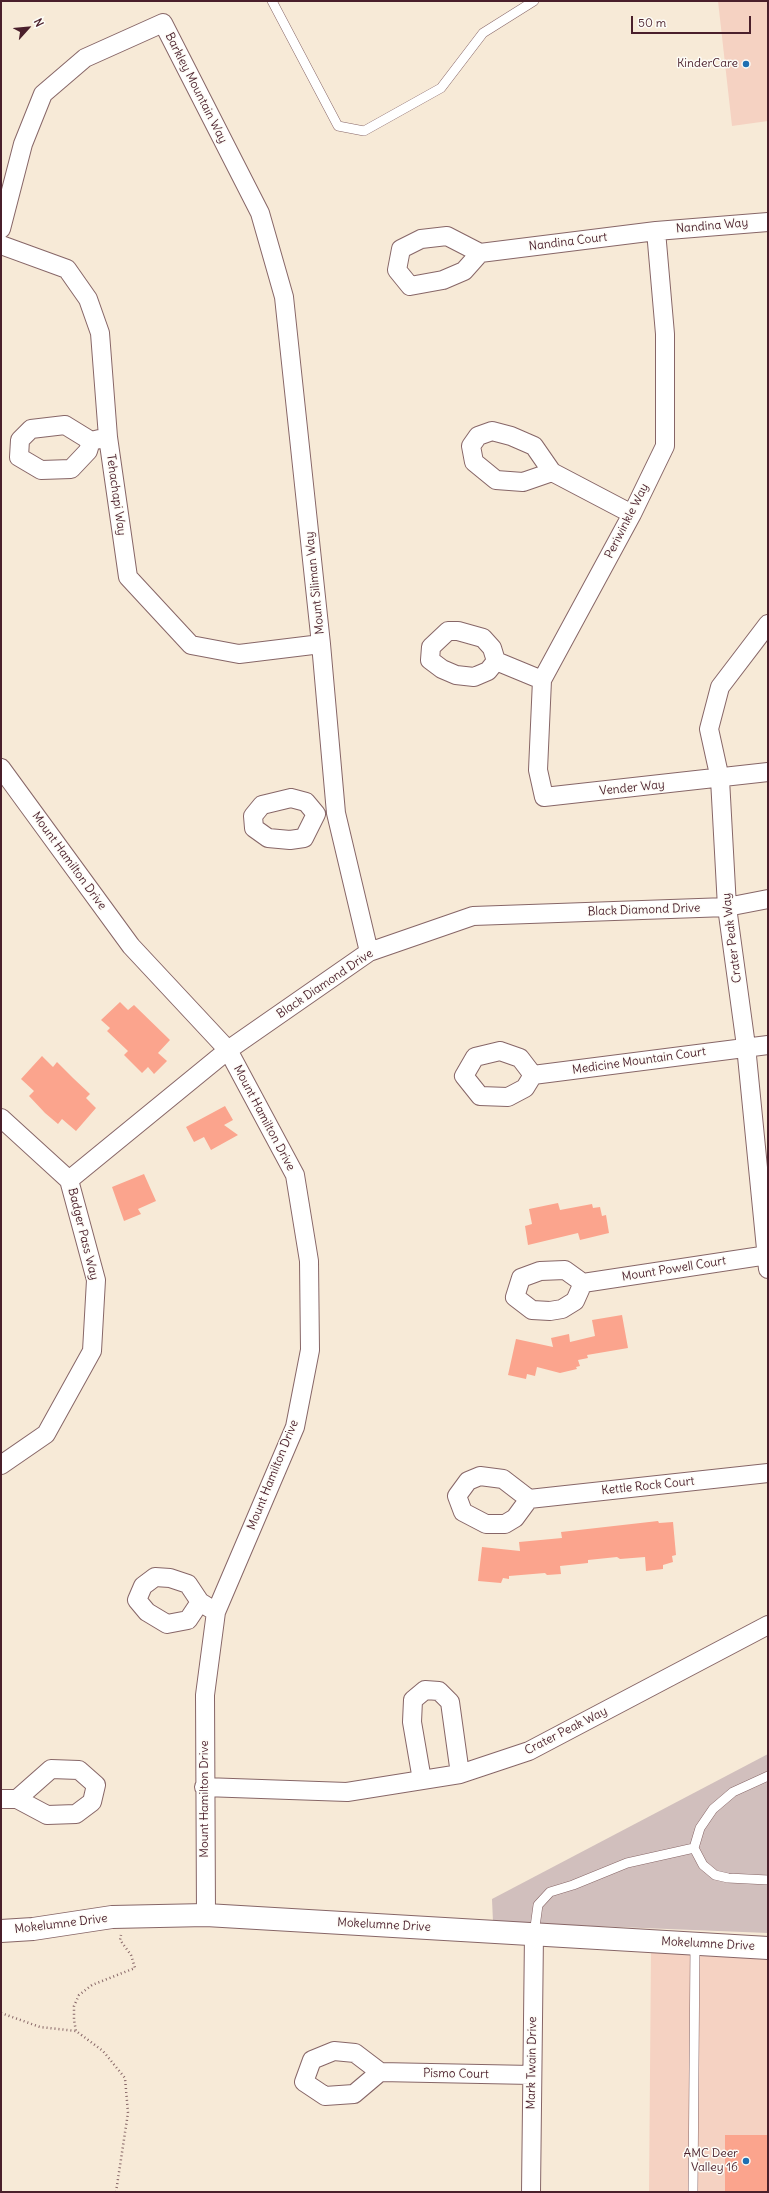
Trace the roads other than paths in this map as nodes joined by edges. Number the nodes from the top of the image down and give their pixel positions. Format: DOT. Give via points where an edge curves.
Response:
graph roads {
  1 [pos="272,1"];
  2 [pos="534,1"];
  3 [pos="260,213"];
  4 [pos="768,222"];
  5 [pos="1,229"];
  6 [pos="656,231"];
  7 [pos="1,244"];
  8 [pos="480,253"];
  9 [pos="552,472"];
  10 [pos="632,514"];
  11 [pos="768,624"];
  12 [pos="321,644"];
  13 [pos="496,661"];
  14 [pos="542,680"];
  15 [pos="1,768"];
  16 [pos="768,772"];
  17 [pos="720,779"];
  18 [pos="544,797"];
  19 [pos="336,813"];
  20 [pos="316,814"];
  21 [pos="768,899"];
  22 [pos="727,907"];
  23 [pos="369,952"];
  24 [pos="768,1045"];
  25 [pos="746,1046"];
  26 [pos="228,1050"];
  27 [pos="533,1075"];
  28 [pos="1,1118"];
  29 [pos="69,1180"];
  30 [pos="767,1260"];
  31 [pos="583,1283"];
  32 [pos="1,1465"];
  33 [pos="768,1473"];
  34 [pos="529,1499"];
  35 [pos="200,1602"];
  36 [pos="216,1612"];
  37 [pos="768,1625"];
  38 [pos="460,1774"];
  39 [pos="768,1776"];
  40 [pos="422,1780"];
  41 [pos="204,1787"];
  42 [pos="694,1848"];
  43 [pos="768,1880"];
  44 [pos="206,1915"];
  45 [pos="1,1931"];
  46 [pos="534,1934"];
  47 [pos="694,1944"];
  48 [pos="768,1948"];
  49 [pos="380,2072"];
  50 [pos="532,2075"];
  51 [pos="531,2192"];
  52 [pos="693,2192"];
  1 -- 2 [label="lane" via="338,126 364,131 441,88 483,33"];
  3 -- 5 [label="street, Barkley Mountain Way" via="163,23 85,58 43,94 23,144"];
  3 -- 12 [label="street, Mount Siliman Way" via="284,297"];
  4 -- 6 [label="street, Nandina Way"];
  6 -- 8 [label="street, Nandina Court"];
  6 -- 10 [label="street, Periwinkle Way" via="665,334 665,446"];
  7 -- 12 [label="street, Tehachapi Way" via="67,269 88,298 100,333 99,439 128,577 191,645 239,654"];
  9 -- 10 [label="street"];
  10 -- 14 [label="street, Periwinkle Way"];
  11 -- 17 [label="street, Crater Peak Way" via="720,687 709,729"];
  12 -- 19 [label="street, Mount Siliman Way"];
  13 -- 14 [label="street"];
  14 -- 18 [label="street, Periwinkle Way" via="538,770"];
  15 -- 26 [label="street, Mount Hamilton Drive" via="131,946"];
  16 -- 17 [label="street, Vender Way"];
  17 -- 18 [label="street, Vender Way"];
  17 -- 22 [label="street, Crater Peak Way"];
  19 -- 20 [label="street"];
  19 -- 23 [label="street, Mount Siliman Way"];
  21 -- 22 [label="street, Black Diamond Drive"];
  22 -- 23 [label="street, Black Diamond Drive" via="473,916"];
  22 -- 25 [label="street, Crater Peak Way"];
  23 -- 26 [label="street, Black Diamond Drive"];
  24 -- 25 [label="street, Medicine Mountain Court"];
  25 -- 27 [label="street, Medicine Mountain Court"];
  25 -- 30 [label="street, Crater Peak Way"];
  26 -- 29 [label="street, Black Diamond Drive"];
  26 -- 36 [label="street, Mount Hamilton Drive" via="295,1175 308,1261 310,1350 295,1427"];
  28 -- 29 [label="street, Badger Pass Way"];
  29 -- 32 [label="street, Badger Pass Way" via="96,1280 92,1351 46,1434"];
  30 -- 31 [label="street, Mount Powell Court"];
  33 -- 34 [label="street, Kettle Rock Court"];
  35 -- 36 [label="street"];
  36 -- 41 [label="street, Mount Hamilton Drive" via="205,1695"];
  37 -- 38 [label="street, Crater Peak Way" via="529,1752"];
  38 -- 40 [label="street, Crater Peak Way"];
  38 -- 40 [label="street" via="450,1702 439,1691 426,1690 413,1700 412,1722"];
  39 -- 42 [label="lane" via="733,1792 713,1809 700,1828"];
  40 -- 41 [label="street, Crater Peak Way" via="347,1792"];
  41 -- 44 [label="street, Mount Hamilton Drive"];
  42 -- 43 [label="lane" via="703,1865 715,1875"];
  42 -- 46 [label="lane" via="627,1863 550,1892 538,1905"];
  44 -- 45 [label="street, Mokelumne Drive" via="124,1916"];
  44 -- 46 [label="street, Mokelumne Drive"];
  46 -- 47 [label="street, Mokelumne Drive"];
  46 -- 50 [label="street, Mark Twain Drive"];
  47 -- 48 [label="street, Mokelumne Drive"];
  47 -- 52 [label="lane"];
  49 -- 50 [label="street, Pismo Court"];
  50 -- 51 [label="street, Mark Twain Drive"];
}
